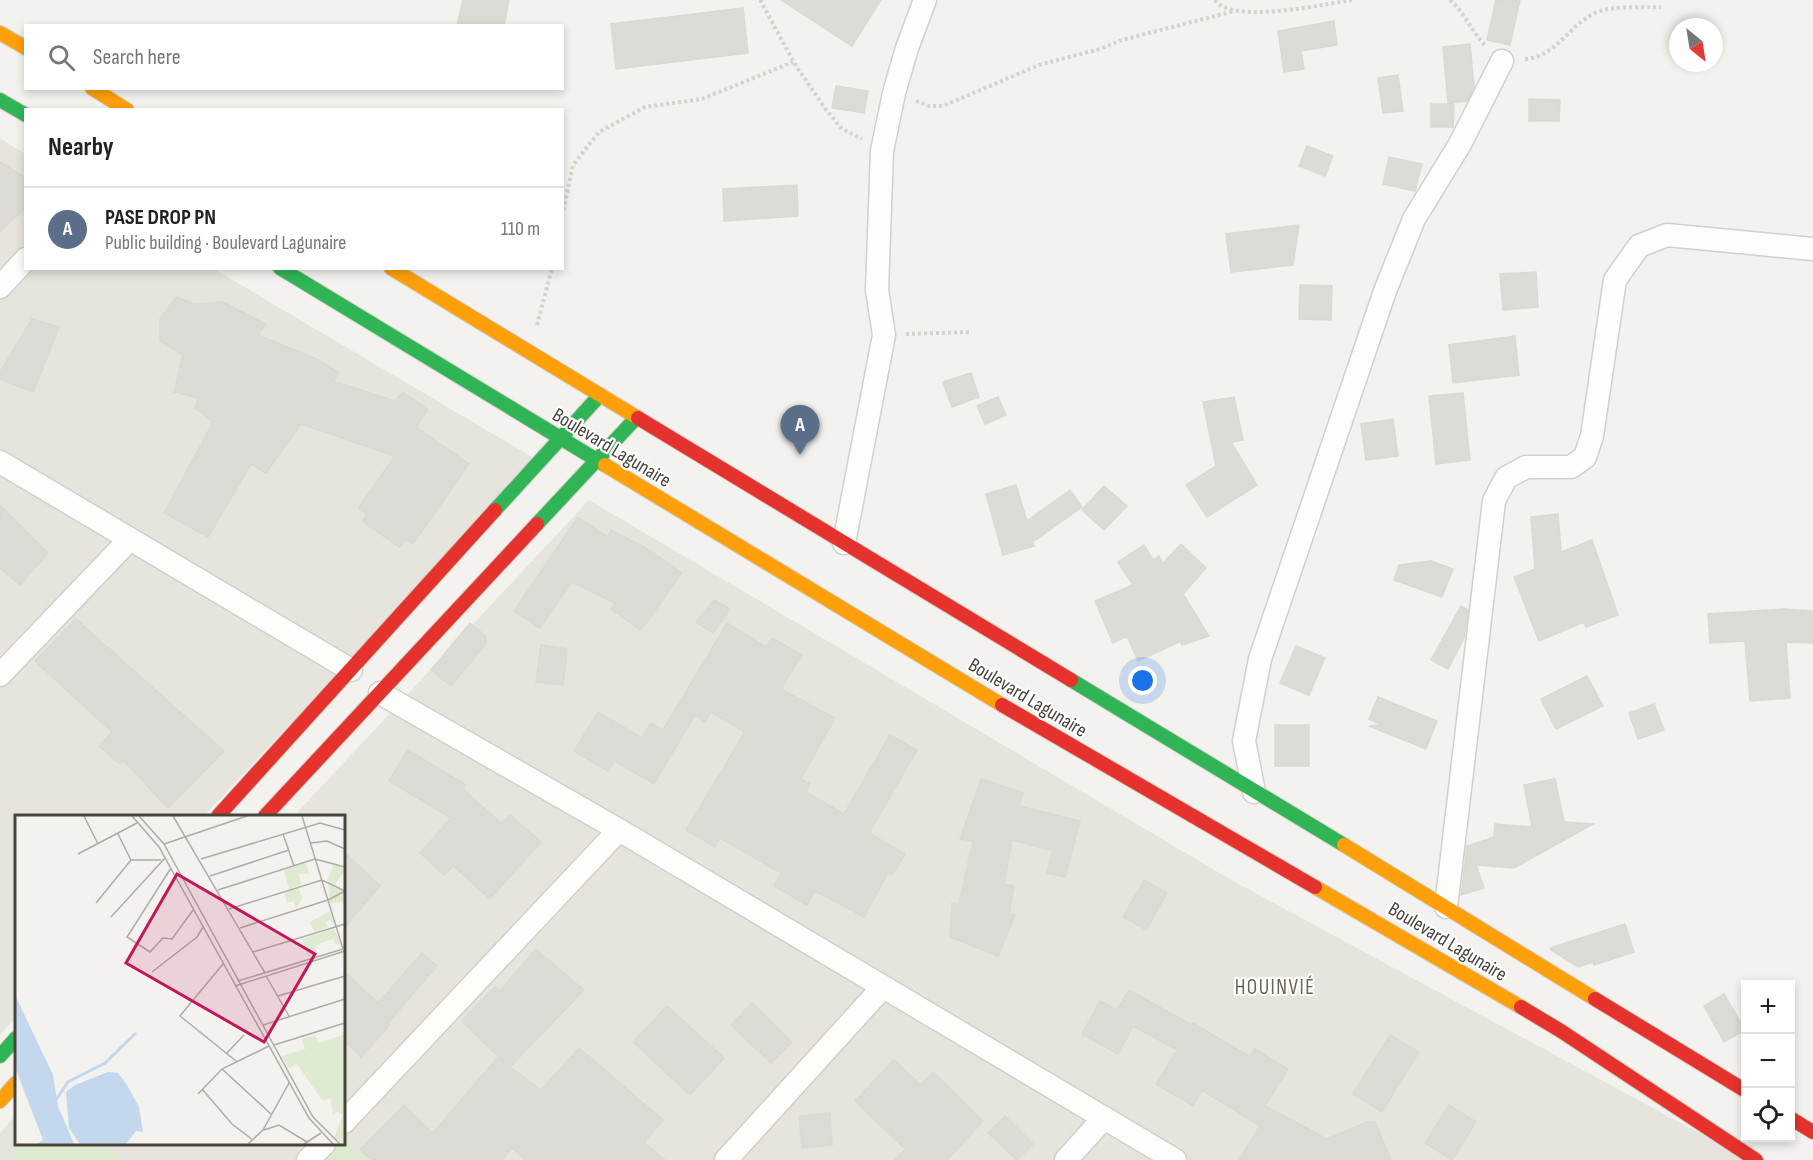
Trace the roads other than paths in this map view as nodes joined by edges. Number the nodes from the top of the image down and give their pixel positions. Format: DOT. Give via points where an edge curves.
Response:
graph roads {
  1 [pos="925,0"];
  2 [pos="0,33"];
  3 [pos="24,47"];
  4 [pos="1502,61"];
  5 [pos="95,90"];
  6 [pos="0,100"];
  7 [pos="124,108"];
  8 [pos="24,114"];
  9 [pos="1813,249"];
  10 [pos="24,261"];
  11 [pos="283,270"];
  12 [pos="394,270"];
  13 [pos="0,287"];
  14 [pos="600,395"];
  15 [pos="637,417"];
  16 [pos="561,439"];
  17 [pos="596,460"];
  18 [pos="0,462"];
  19 [pos="129,540"];
  20 [pos="844,543"];
  21 [pos="351,670"];
  22 [pos="0,675"];
  23 [pos="380,693"];
  24 [pos="1254,792"];
  25 [pos="219,815"];
  26 [pos="266,815"];
  27 [pos="619,831"];
  28 [pos="1446,907"];
  29 [pos="883,987"];
  30 [pos="15,1039"];
  31 [pos="0,1056"];
  32 [pos="15,1084"];
  33 [pos="1741,1088"];
  34 [pos="0,1101"];
  35 [pos="1104,1118"];
  36 [pos="345,1121"];
  37 [pos="1795,1121"];
  38 [pos="1813,1132"];
  39 [pos="322,1145"];
  40 [pos="308,1160"];
  41 [pos="726,1160"];
  42 [pos="1066,1160"];
  43 [pos="1175,1160"];
  44 [pos="1756,1160"];
  1 -- 20 [label="street" via="894,93 882,151 877,290 884,335"];
  2 -- 3 [label="main road"];
  4 -- 24 [label="street" via="1460,144 1414,219 1385,291 1278,605 1260,659 1244,741"];
  5 -- 7 [label="main road"];
  6 -- 8 [label="main road"];
  9 -- 28 [label="street" via="1667,235 1639,246 1616,280 1593,436 1585,457 1571,467 1526,467 1506,478 1494,501"];
  10 -- 13 [label="street"];
  11 -- 16 [label="main road, Boulevard Lagunaire"];
  12 -- 14 [label="main road, Boulevard Lagunaire"];
  14 -- 15 [label="main road, Boulevard Lagunaire"];
  14 -- 16 [label="main road"];
  15 -- 17 [label="main road"];
  15 -- 20 [label="main road, Boulevard Lagunaire"];
  16 -- 17 [label="main road, Boulevard Lagunaire"];
  16 -- 21 [label="main road"];
  17 -- 23 [label="main road"];
  17 -- 44 [label="main road, Boulevard Lagunaire" via="1043,730 1561,1031"];
  18 -- 19 [label="street"];
  19 -- 21 [label="street"];
  19 -- 22 [label="street"];
  20 -- 24 [label="main road, Boulevard Lagunaire"];
  21 -- 25 [label="main road"];
  23 -- 26 [label="main road"];
  23 -- 27 [label="street"];
  24 -- 28 [label="main road, Boulevard Lagunaire"];
  27 -- 29 [label="street"];
  27 -- 36 [label="street"];
  28 -- 33 [label="main road, Boulevard Lagunaire"];
  29 -- 35 [label="street"];
  29 -- 41 [label="street"];
  30 -- 31 [label="main road"];
  32 -- 34 [label="main road"];
  35 -- 42 [label="street"];
  35 -- 43 [label="street"];
  37 -- 38 [label="main road"];
  39 -- 40 [label="street"];
}
